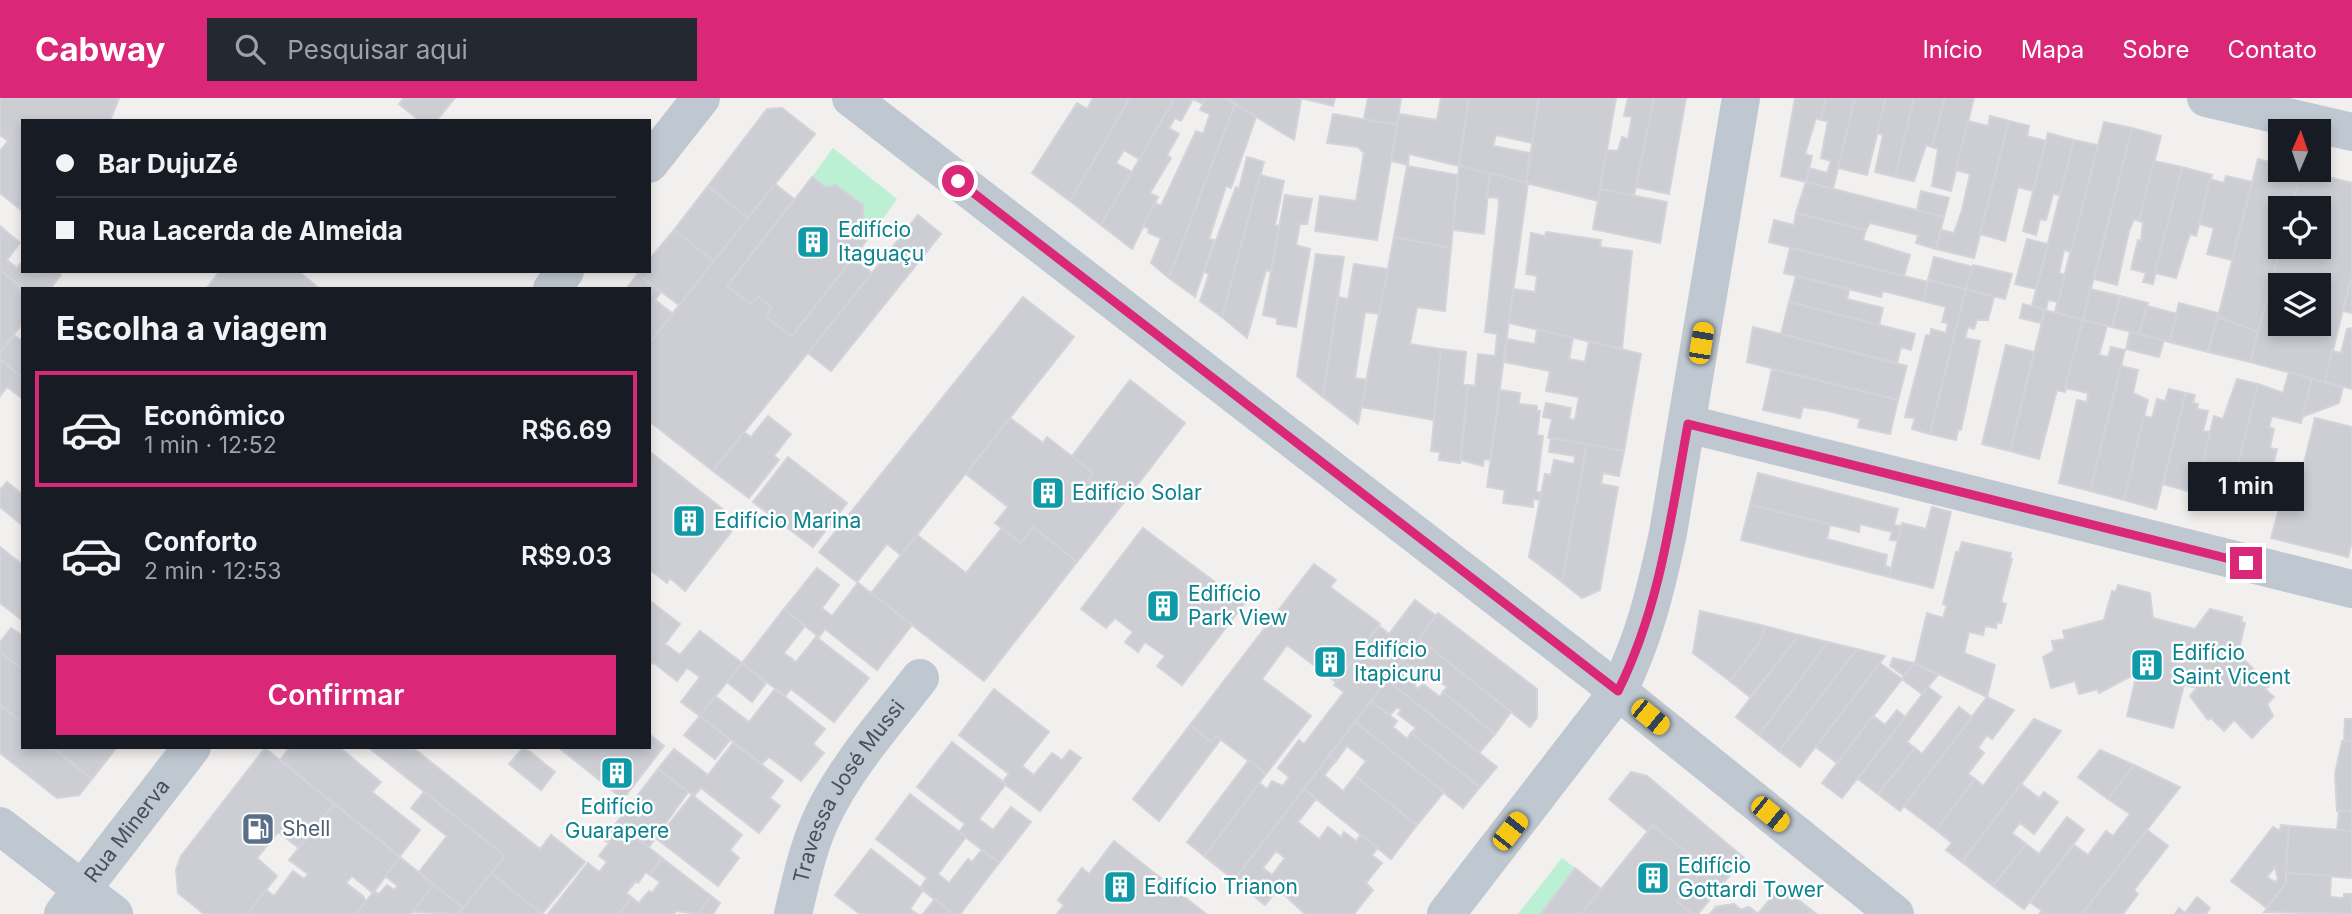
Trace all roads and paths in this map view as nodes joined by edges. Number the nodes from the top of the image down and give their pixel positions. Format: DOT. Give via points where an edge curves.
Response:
graph roads {
  1 [pos="701,98"];
  2 [pos="851,98"];
  3 [pos="1741,98"];
  4 [pos="2206,98"];
  5 [pos="2352,132"];
  6 [pos="651,161"];
  7 [pos="1688,424"];
  8 [pos="2352,589"];
  9 [pos="920,678"];
  10 [pos="1618,691"];
  11 [pos="190,749"];
  12 [pos="0,826"];
  13 [pos="72,902"];
  14 [pos="114,914"];
  15 [pos="793,914"];
  16 [pos="1446,914"];
  17 [pos="1895,914"];
  1 -- 6 [label="street"];
  2 -- 10 [label="street"];
  3 -- 7 [label="street"];
  4 -- 5 [label="street"];
  7 -- 8 [label="street"];
  7 -- 10 [label="street" via="1654,601"];
  9 -- 15 [label="street, Travessa José Mussi" via="855,762 822,817"];
  10 -- 16 [label="street"];
  10 -- 17 [label="street"];
  11 -- 13 [label="street, Rua Minerva"];
  12 -- 13 [label="street"];
  13 -- 14 [label="street"];
}
